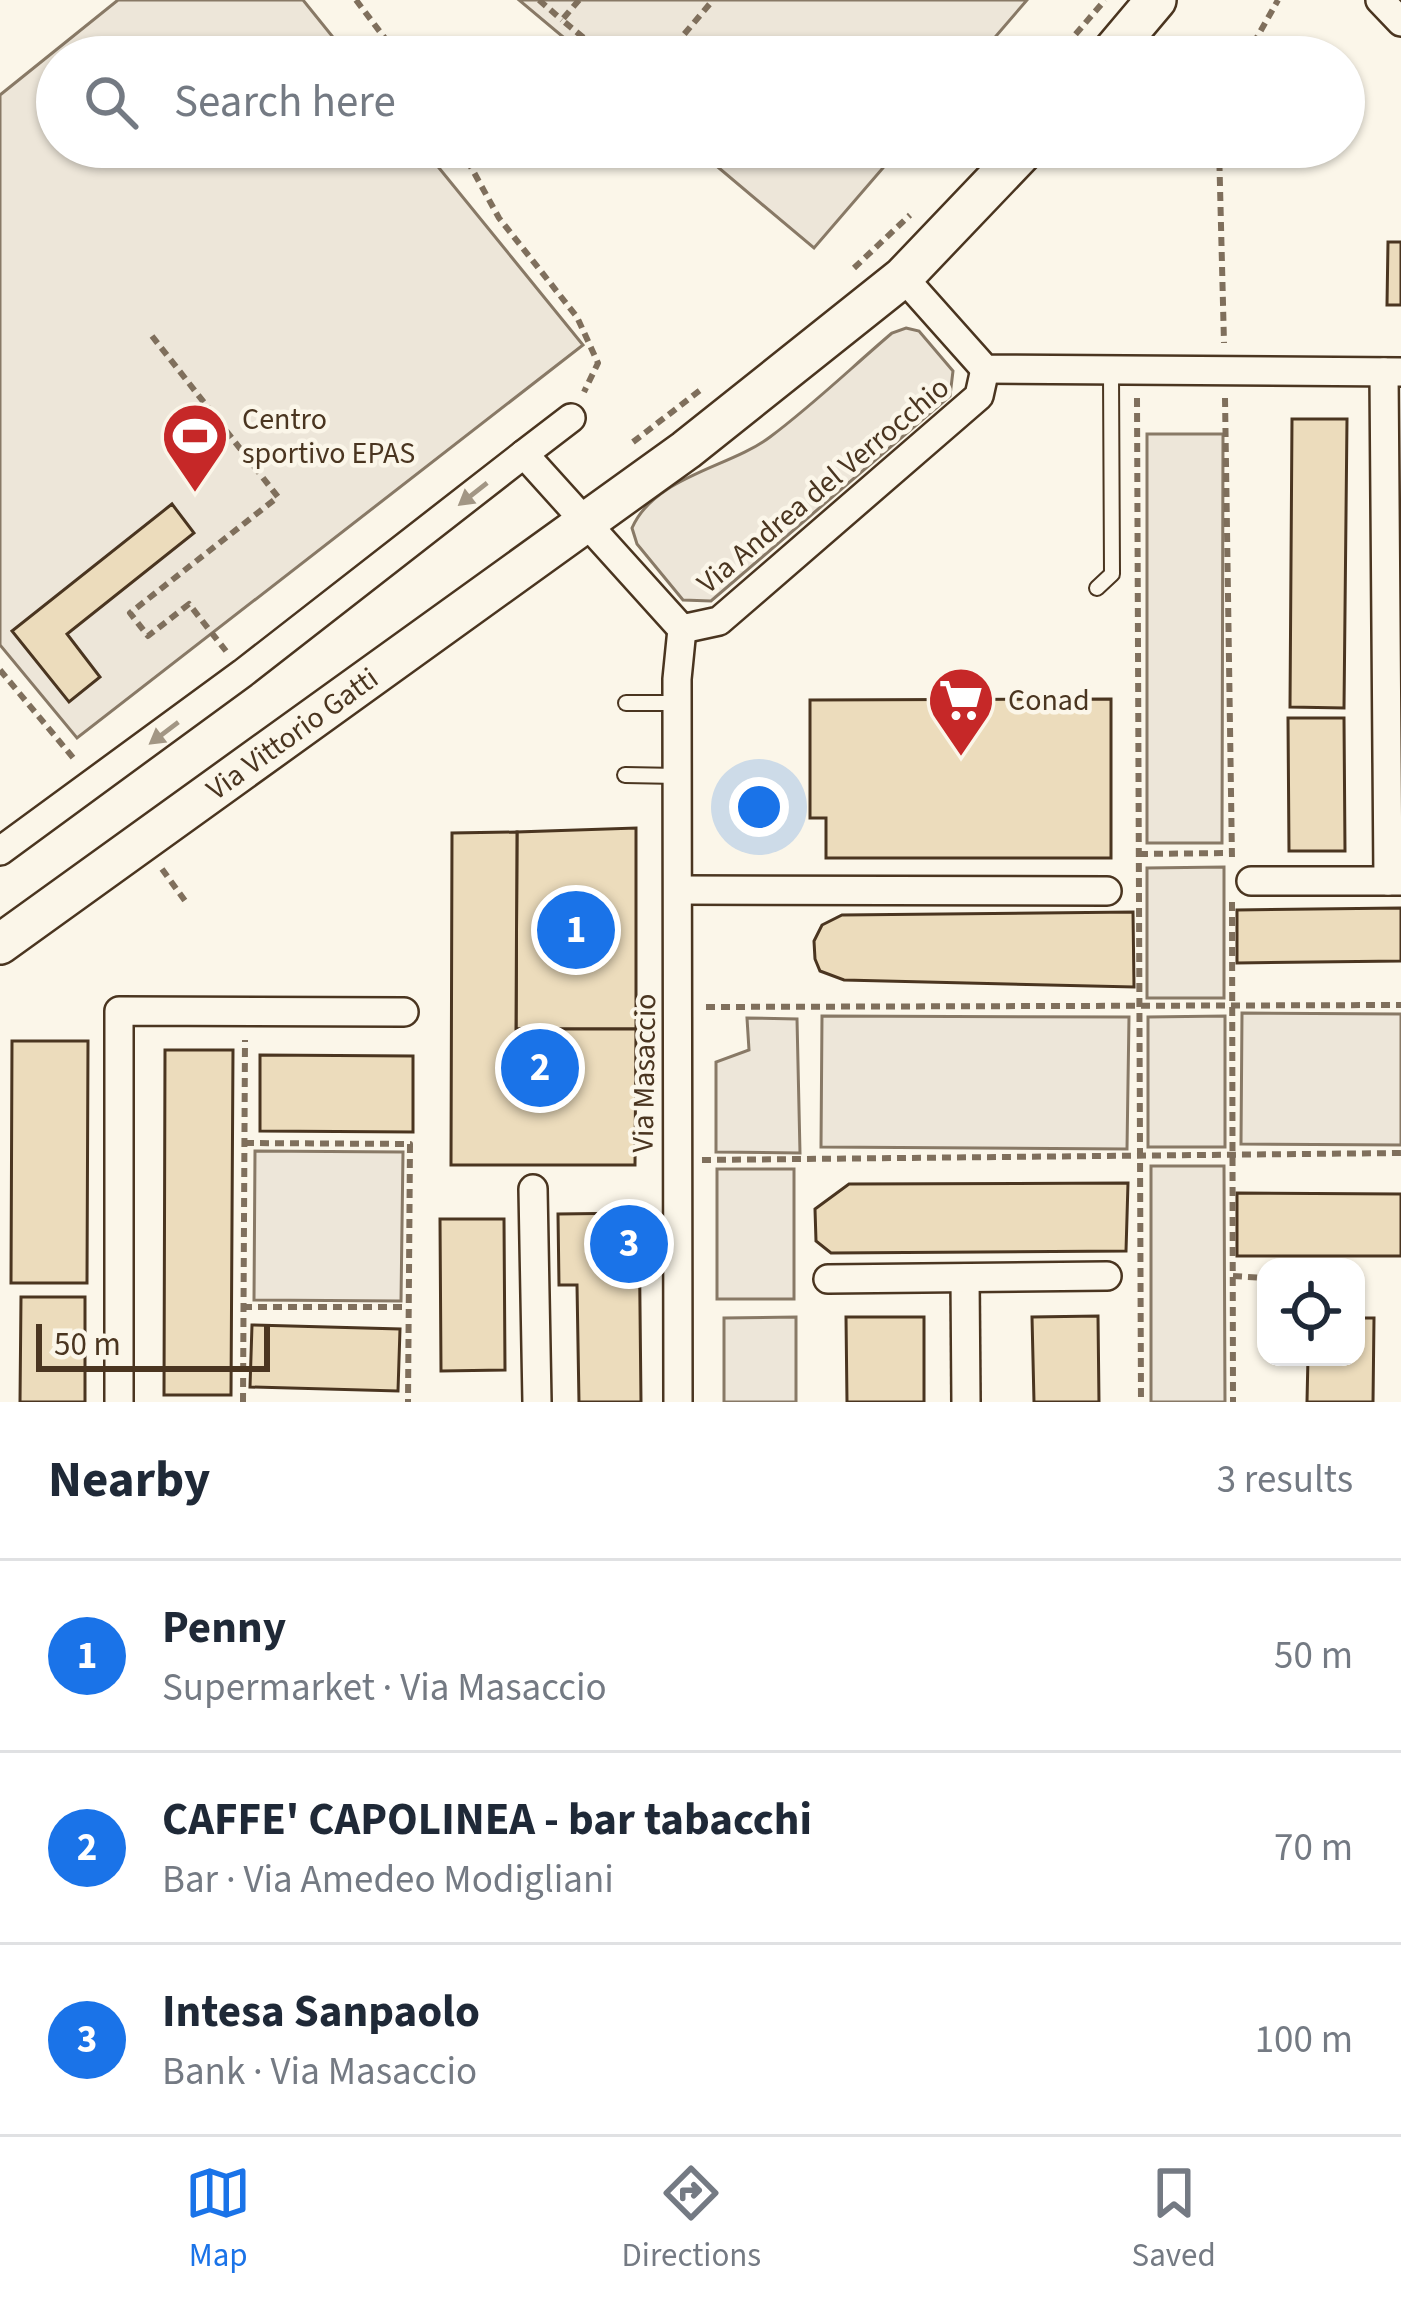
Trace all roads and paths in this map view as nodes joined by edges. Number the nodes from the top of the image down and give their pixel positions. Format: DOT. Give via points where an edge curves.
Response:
graph roads {
  1 [pos="356,0"];
  2 [pos="539,0"];
  3 [pos="579,0"];
  4 [pos="713,0"];
  5 [pos="1105,0"];
  6 [pos="1156,0"];
  7 [pos="1278,0"];
  8 [pos="1380,0"];
  9 [pos="562,20"];
  10 [pos="1401,22"];
  11 [pos="383,36"];
  12 [pos="581,36"];
  13 [pos="683,36"];
  14 [pos="1074,36"];
  15 [pos="1126,36"];
  16 [pos="1258,36"];
  17 [pos="472,168"];
  18 [pos="1007,168"];
  19 [pos="1220,168"];
  20 [pos="918,207"];
  21 [pos="850,272"];
  22 [pos="903,277"];
  23 [pos="152,336"];
  24 [pos="1224,343"];
  25 [pos="985,370"];
  26 [pos="1393,372"];
  27 [pos="1124,373"];
  28 [pos="707,385"];
  29 [pos="1111,416"];
  30 [pos="571,418"];
  31 [pos="1092,418"];
  32 [pos="524,454"];
  33 [pos="616,454"];
  34 [pos="1112,475"];
  35 [pos="1094,490"];
  36 [pos="587,524"];
  37 [pos="1096,588"];
  38 [pos="682,629"];
  39 [pos="0,670"];
  40 [pos="243,673"];
  41 [pos="626,703"];
  42 [pos="677,703"];
  43 [pos="625,775"];
  44 [pos="678,776"];
  45 [pos="96,784"];
  46 [pos="0,851"];
  47 [pos="1232,853"];
  48 [pos="1139,854"];
  49 [pos="1252,881"];
  50 [pos="1394,881"];
  51 [pos="679,890"];
  52 [pos="1107,891"];
  53 [pos="0,944"];
  54 [pos="1401,1005"];
  55 [pos="679,1006"];
  56 [pos="1140,1006"];
  57 [pos="245,1012"];
  58 [pos="404,1012"];
  59 [pos="245,1143"];
  60 [pos="1401,1153"];
  61 [pos="1140,1158"];
  62 [pos="675,1160"];
  63 [pos="533,1189"];
  64 [pos="1107,1276"];
  65 [pos="1233,1276"];
  66 [pos="965,1278"];
  67 [pos="1257,1278"];
  68 [pos="828,1279"];
  69 [pos="243,1307"];
  70 [pos="408,1307"];
  71 [pos="119,1402"];
  72 [pos="243,1402"];
  73 [pos="408,1402"];
  74 [pos="537,1402"];
  75 [pos="678,1402"];
  76 [pos="967,1402"];
  77 [pos="1141,1402"];
  1 -- 11 [label="path"];
  2 -- 9 [label="path"];
  3 -- 9 [label="path"];
  4 -- 13 [label="path"];
  5 -- 14 [label="path"];
  6 -- 15 [label="street"];
  7 -- 16 [label="path"];
  8 -- 10 [label="street"];
  9 -- 12 [label="path"];
  17 -- 30 [label="path" via="499,218 577,317 598,363"];
  18 -- 22 [label="street, Via Vittorio Gatti"];
  19 -- 24 [label="path"];
  20 -- 21 [label="path"];
  22 -- 25 [label="street, Via Andrea del Verrocchio"];
  22 -- 36 [label="street, Via Vittorio Gatti"];
  23 -- 40 [label="path" via="278,497 130,613 148,636 189,604"];
  25 -- 27 [label="street, Via Andrea del Verrocchio"];
  25 -- 38 [label="street, Via Andrea del Verrocchio" via="979,396 719,622"];
  26 -- 27 [label="street, Via Andrea del Verrocchio"];
  26 -- 50 [label="street, Via Andrea del Verrocchio"];
  27 -- 29 [label="lane"];
  27 -- 48 [label="path"];
  28 -- 33 [label="path"];
  29 -- 31 [label="lane"];
  29 -- 34 [label="lane"];
  30 -- 32 [label="street"];
  32 -- 36 [label="street"];
  32 -- 40 [label="street, one-way"];
  34 -- 35 [label="lane"];
  34 -- 37 [label="lane" via="1112,574"];
  36 -- 38 [label="street, Via Andrea del Verrocchio"];
  36 -- 53 [label="street, Via Vittorio Gatti"];
  38 -- 42 [label="street, Via Masaccio"];
  39 -- 45 [label="path"];
  40 -- 45 [label="street, one-way"];
  41 -- 42 [label="lane"];
  42 -- 44 [label="street, Via Masaccio"];
  43 -- 44 [label="lane"];
  44 -- 51 [label="street, Via Masaccio"];
  45 -- 46 [label="street"];
  47 -- 48 [label="path"];
  48 -- 56 [label="path"];
  49 -- 50 [label="street, Via Andrea del Verrocchio"];
  51 -- 52 [label="street" via="757,881"];
  51 -- 55 [label="street, Via Masaccio"];
  54 -- 56 [label="path"];
  55 -- 56 [label="path"];
  55 -- 62 [label="street, Via Masaccio"];
  56 -- 61 [label="path"];
  57 -- 58 [label="street"];
  57 -- 59 [label="path"];
  57 -- 71 [label="street" via="119,1012"];
  59 -- 69 [label="path"];
  59 -- 70 [label="path" via="410,1144"];
  60 -- 61 [label="path"];
  61 -- 62 [label="path"];
  61 -- 77 [label="path"];
  62 -- 75 [label="street, Via Masaccio"];
  63 -- 74 [label="street"];
  64 -- 66 [label="street"];
  65 -- 67 [label="path"];
  66 -- 68 [label="street"];
  66 -- 76 [label="street"];
  69 -- 70 [label="path"];
  69 -- 72 [label="path"];
  70 -- 73 [label="path"];
}
